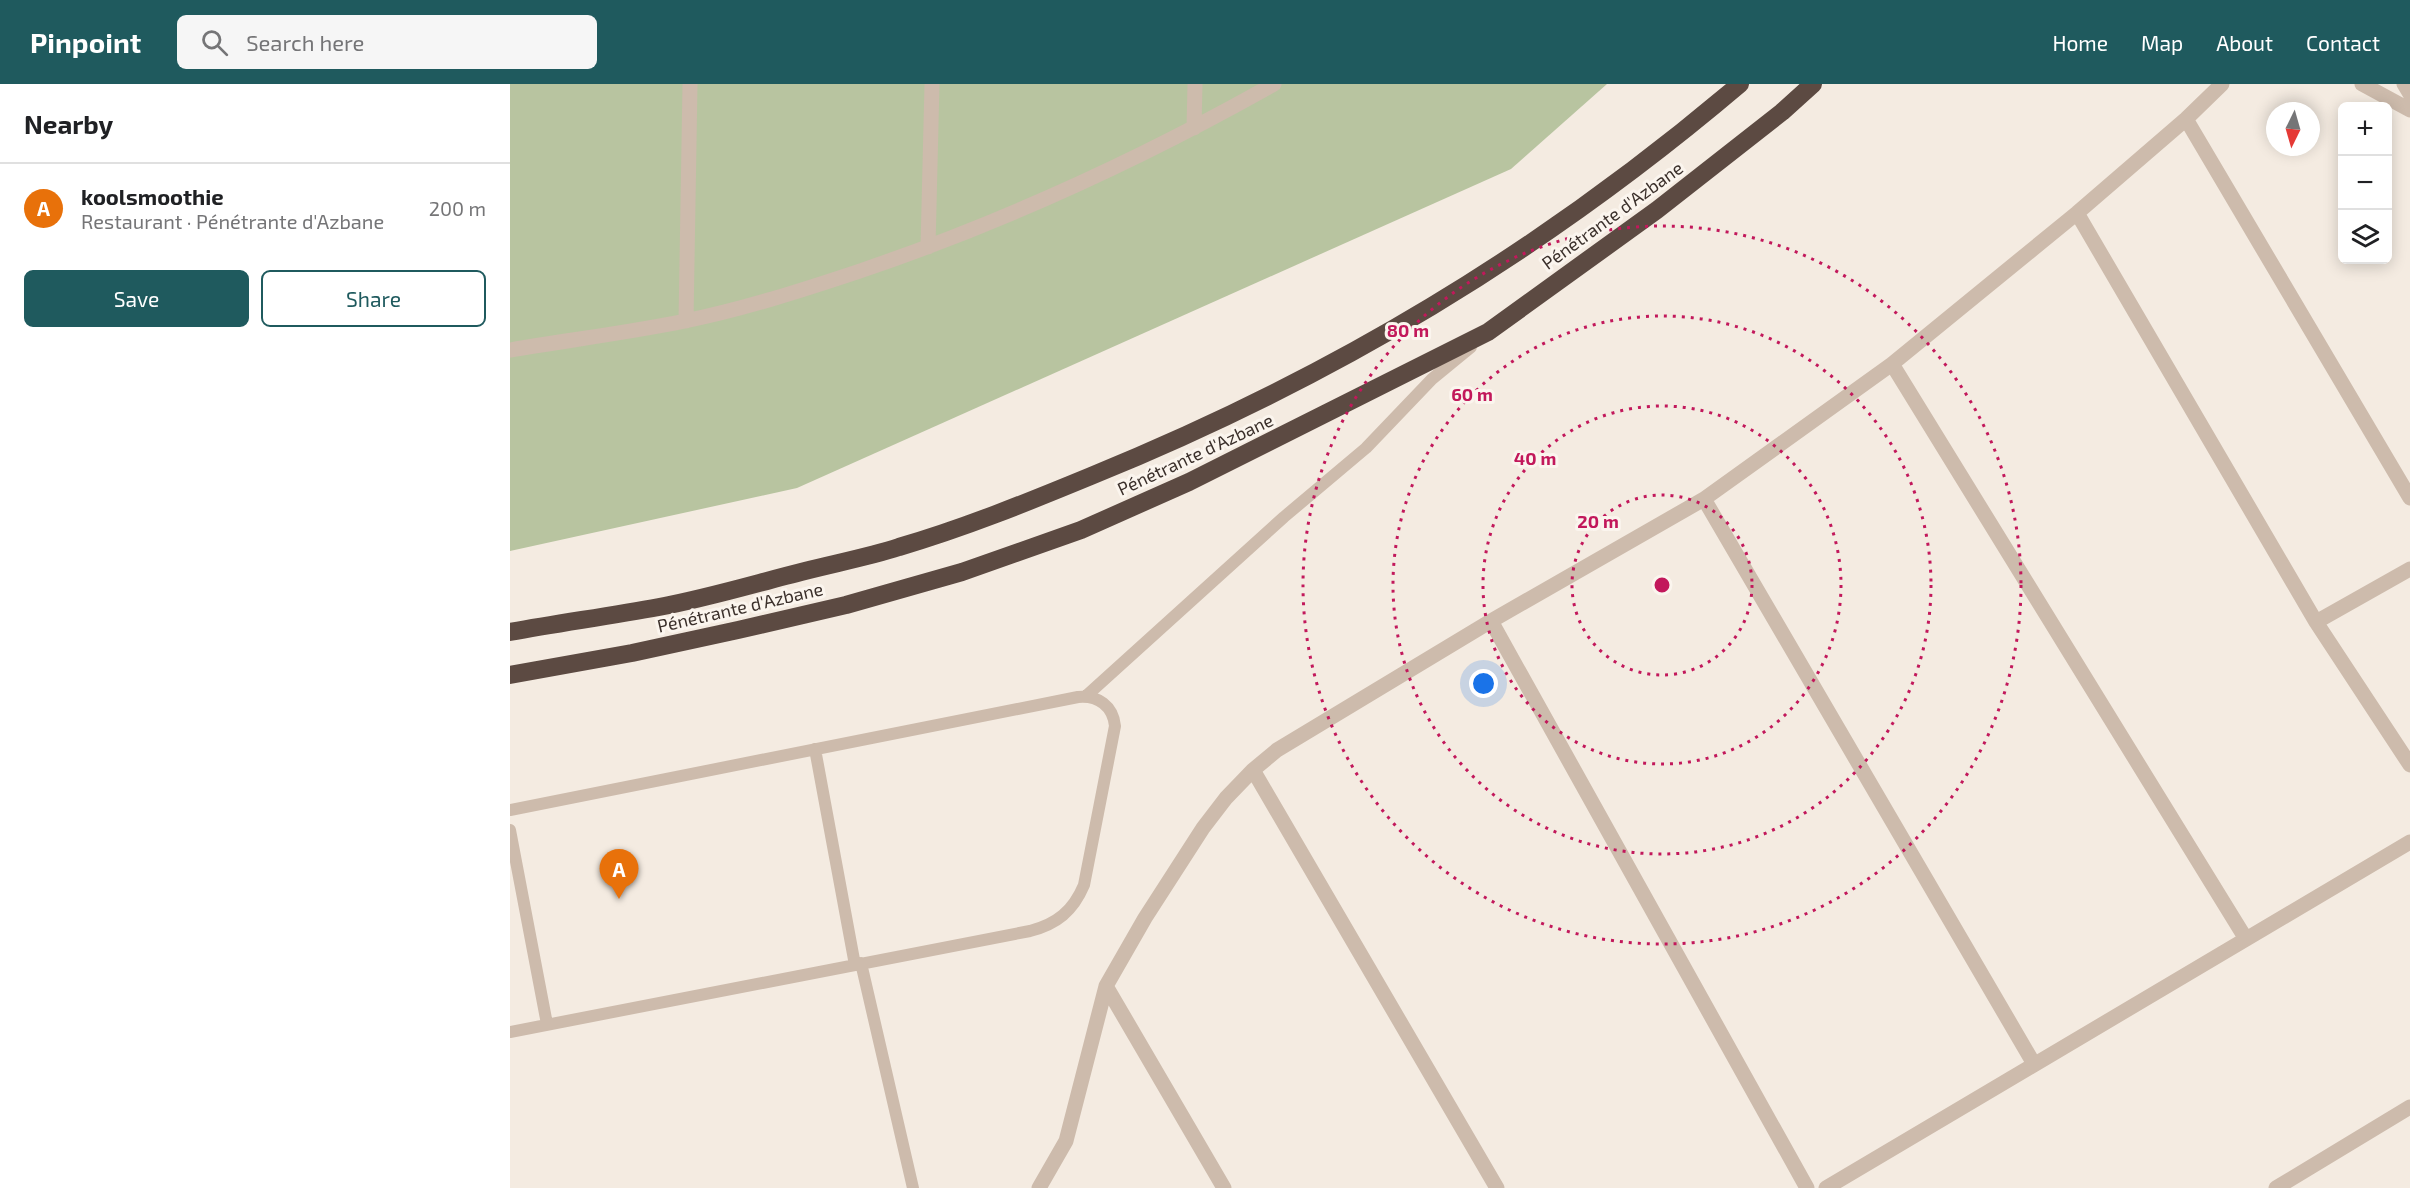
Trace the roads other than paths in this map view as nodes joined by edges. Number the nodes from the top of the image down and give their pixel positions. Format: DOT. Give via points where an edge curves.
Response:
graph roads {
  1 [pos="690,84"];
  2 [pos="932,84"];
  3 [pos="1195,84"];
  4 [pos="1274,84"];
  5 [pos="1740,84"];
  6 [pos="1813,84"];
  7 [pos="2222,84"];
  8 [pos="2362,84"];
  9 [pos="2404,84"];
  10 [pos="2410,94"];
  11 [pos="2410,110"];
  12 [pos="2186,119"];
  13 [pos="1194,128"];
  14 [pos="2077,213"];
  15 [pos="928,247"];
  16 [pos="686,321"];
  17 [pos="1488,332"];
  18 [pos="510,350"];
  19 [pos="1892,364"];
  20 [pos="2410,498"];
  21 [pos="1704,500"];
  22 [pos="2410,569"];
  23 [pos="1491,621"];
  24 [pos="2316,622"];
  25 [pos="510,632"];
  26 [pos="510,675"];
  27 [pos="1085,697"];
  28 [pos="814,749"];
  29 [pos="2410,765"];
  30 [pos="1253,770"];
  31 [pos="510,810"];
  32 [pos="510,830"];
  33 [pos="2410,842"];
  34 [pos="2246,939"];
  35 [pos="858,964"];
  36 [pos="1106,986"];
  37 [pos="547,1024"];
  38 [pos="510,1032"];
  39 [pos="2034,1064"];
  40 [pos="2410,1107"];
  41 [pos="913,1188"];
  42 [pos="1039,1188"];
  43 [pos="1224,1188"];
  44 [pos="1497,1188"];
  45 [pos="1808,1188"];
  46 [pos="1826,1188"];
  47 [pos="2276,1188"];
  1 -- 16 [label="street"];
  2 -- 15 [label="street"];
  3 -- 13 [label="street"];
  4 -- 13 [label="street"];
  5 -- 25 [label="highway, Pénétrante d'Azbane" via="1602,195 1433,307 1266,398 1145,454 1016,507 899,547 661,607"];
  6 -- 17 [label="highway, Pénétrante d'Azbane" via="1657,210"];
  7 -- 12 [label="street"];
  8 -- 11 [label="street"];
  9 -- 10 [label="street"];
  12 -- 14 [label="street"];
  12 -- 20 [label="street"];
  13 -- 15 [label="street" via="1018,212"];
  14 -- 19 [label="street"];
  14 -- 24 [label="street"];
  15 -- 16 [label="street" via="808,288"];
  16 -- 18 [label="street"];
  17 -- 26 [label="highway, Pénétrante d'Azbane" via="1189,482 1081,530 973,569 738,630"];
  17 -- 27 [label="lane" via="1432,379 1366,448"];
  19 -- 21 [label="street"];
  19 -- 34 [label="street"];
  21 -- 23 [label="street"];
  21 -- 39 [label="street"];
  22 -- 24 [label="street"];
  23 -- 30 [label="street" via="1278,750"];
  23 -- 45 [label="street"];
  24 -- 29 [label="street"];
  27 -- 28 [label="lane"];
  27 -- 35 [label="lane" via="1105,704 1115,726 1084,885 1069,911 1037,929"];
  28 -- 31 [label="lane"];
  28 -- 35 [label="lane"];
  30 -- 36 [label="street" via="1203,828"];
  30 -- 44 [label="street"];
  32 -- 37 [label="lane"];
  33 -- 34 [label="street"];
  34 -- 39 [label="street"];
  35 -- 37 [label="lane"];
  35 -- 41 [label="lane"];
  36 -- 42 [label="street" via="1066,1141"];
  36 -- 43 [label="street"];
  37 -- 38 [label="lane"];
  39 -- 46 [label="street"];
  40 -- 47 [label="street"];
}
